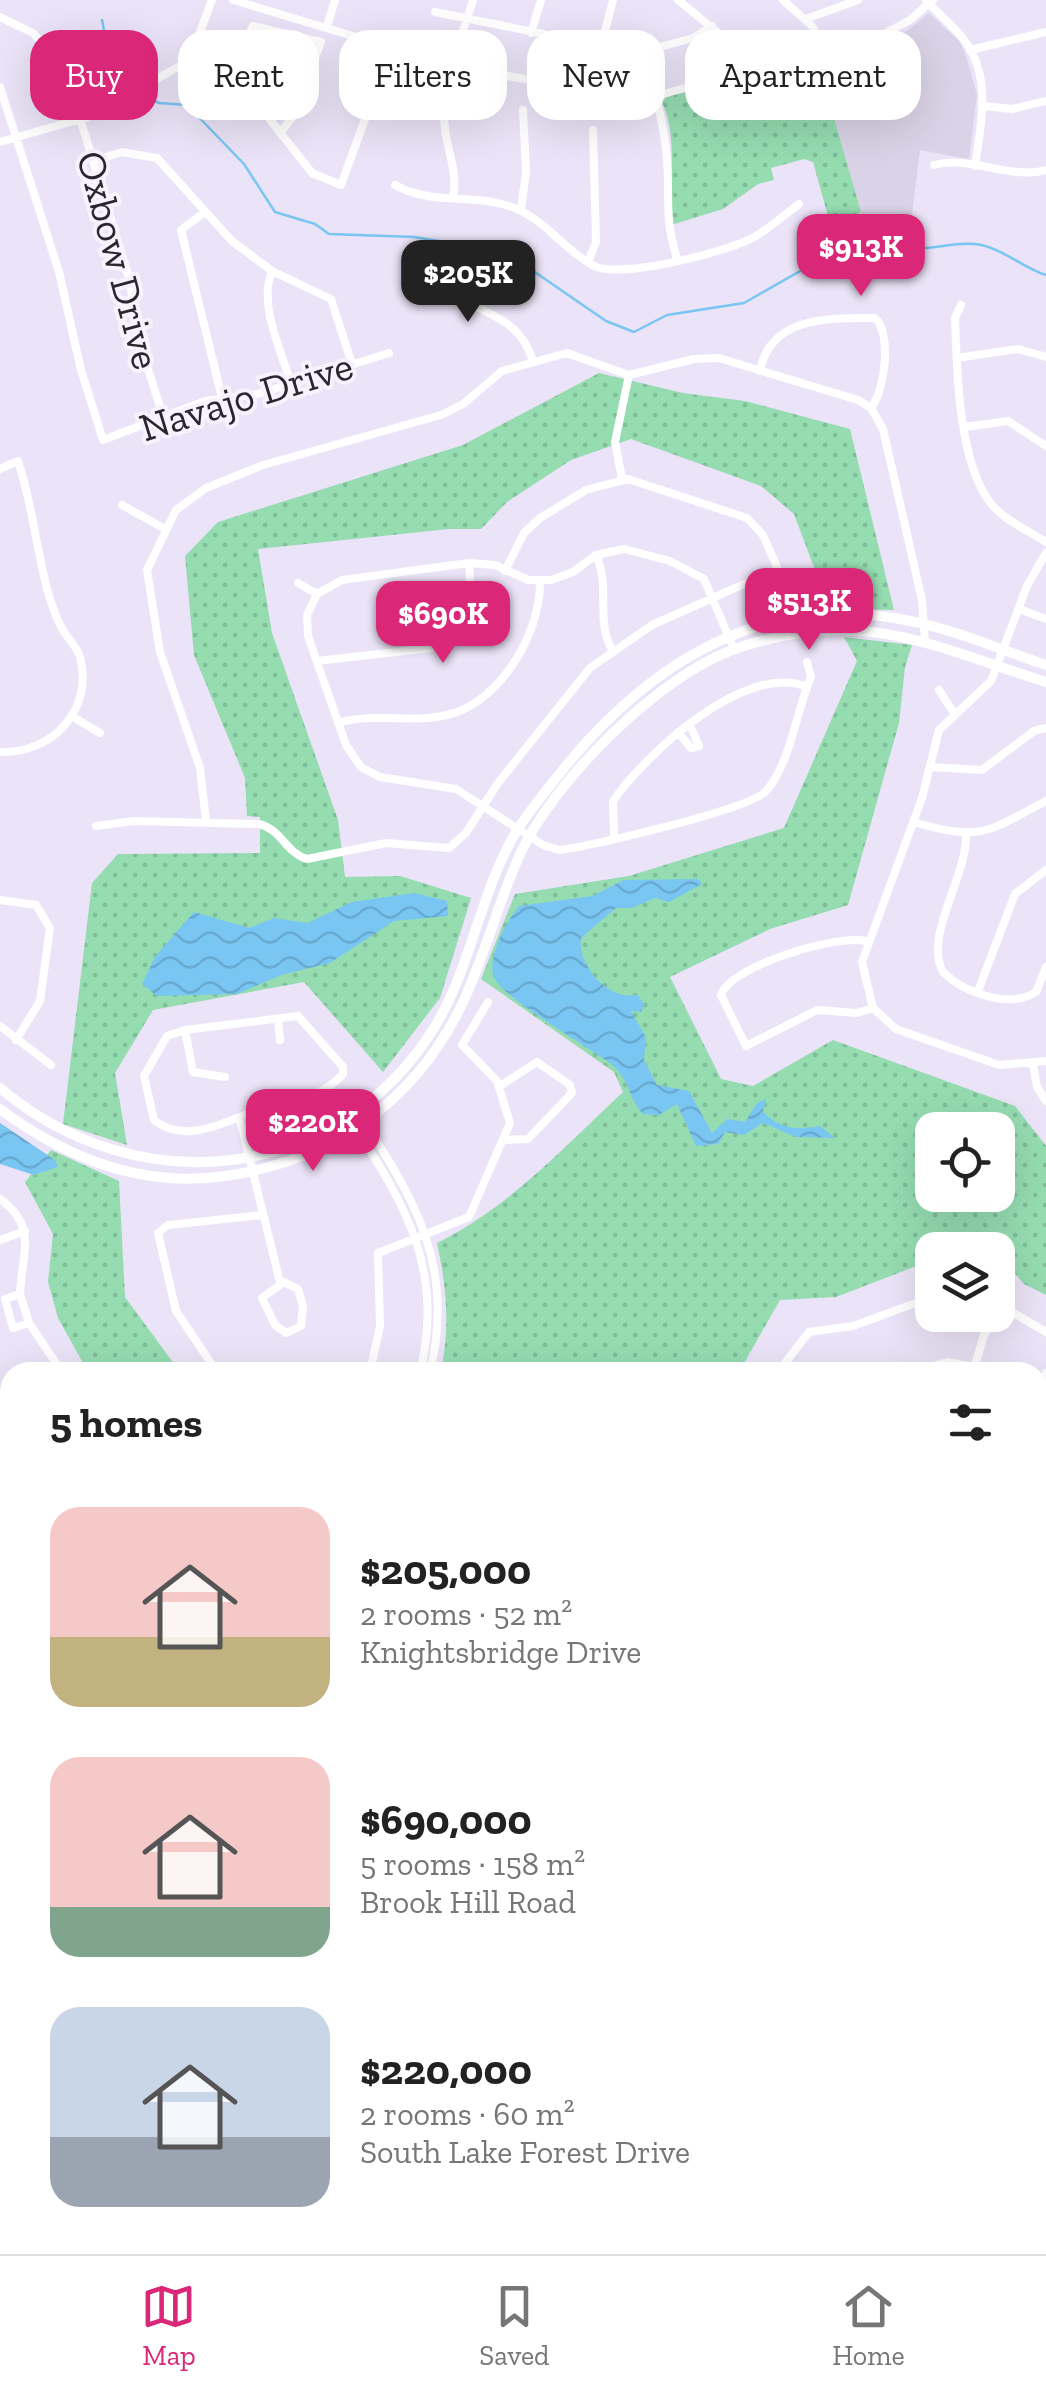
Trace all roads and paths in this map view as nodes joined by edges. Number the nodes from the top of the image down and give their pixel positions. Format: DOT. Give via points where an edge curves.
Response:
graph roads {
  1 [pos="212,0"];
  2 [pos="233,0"];
  3 [pos="335,0"];
  4 [pos="473,0"];
  5 [pos="542,0"];
  6 [pos="614,0"];
  7 [pos="678,0"];
  8 [pos="783,0"];
  9 [pos="858,0"];
  10 [pos="930,1"];
  11 [pos="435,12"];
  12 [pos="0,17"];
  13 [pos="806,19"];
  14 [pos="467,21"];
  15 [pos="327,26"];
  16 [pos="712,26"];
  17 [pos="201,30"];
  18 [pos="339,30"];
  19 [pos="465,30"];
  20 [pos="533,30"];
  21 [pos="606,30"];
  22 [pos="717,30"];
  23 [pos="811,30"];
  24 [pos="891,30"];
  25 [pos="30,32"];
  26 [pos="527,32"];
  27 [pos="1046,32"];
  28 [pos="665,45"];
  29 [pos="970,50"];
  30 [pos="0,87"];
  31 [pos="1046,101"];
  32 [pos="984,106"];
  33 [pos="523,110"];
  34 [pos="78,120"];
  35 [pos="81,120"];
  36 [pos="267,120"];
  37 [pos="290,120"];
  38 [pos="364,120"];
  39 [pos="443,120"];
  40 [pos="660,120"];
  41 [pos="593,130"];
  42 [pos="280,133"];
  43 [pos="19,137"];
  44 [pos="0,142"];
  45 [pos="93,161"];
  46 [pos="934,165"];
  47 [pos="974,166"];
  48 [pos="1046,170"];
  49 [pos="395,185"];
  50 [pos="453,198"];
  51 [pos="798,204"];
  52 [pos="521,210"];
  53 [pos="204,212"];
  54 [pos="677,260"];
  55 [pos="588,262"];
  56 [pos="272,270"];
  57 [pos="424,277"];
  58 [pos="962,306"];
  59 [pos="388,352"];
  60 [pos="1046,357"];
  61 [pos="957,358"];
  62 [pos="533,362"];
  63 [pos="352,364"];
  64 [pos="760,370"];
  65 [pos="629,375"];
  66 [pos="292,384"];
  67 [pos="222,398"];
  68 [pos="871,408"];
  69 [pos="163,416"];
  70 [pos="965,427"];
  71 [pos="1046,446"];
  72 [pos="0,469"];
  73 [pos="622,479"];
  74 [pos="122,505"];
  75 [pos="165,529"];
  76 [pos="1046,542"];
  77 [pos="1046,553"];
  78 [pos="596,555"];
  79 [pos="469,563"];
  80 [pos="505,571"];
  81 [pos="540,581"];
  82 [pos="298,583"];
  83 [pos="317,594"];
  84 [pos="716,598"];
  85 [pos="1019,608"];
  86 [pos="1046,620"];
  87 [pos="925,624"];
  88 [pos="730,636"];
  89 [pos="925,640"];
  90 [pos="734,649"];
  91 [pos="1003,649"];
  92 [pos="612,650"];
  93 [pos="317,661"];
  94 [pos="807,662"];
  95 [pos="998,664"];
  96 [pos="1046,666"];
  97 [pos="1046,682"];
  98 [pos="806,688"];
  99 [pos="939,690"];
  100 [pos="954,713"];
  101 [pos="73,717"];
  102 [pos="338,723"];
  103 [pos="690,725"];
  104 [pos="1046,728"];
  105 [pos="678,732"];
  106 [pos="100,733"];
  107 [pos="0,752"];
  108 [pos="930,767"];
  109 [pos="1046,801"];
  110 [pos="484,805"];
  111 [pos="206,822"];
  112 [pos="913,822"];
  113 [pos="96,826"];
  114 [pos="517,830"];
  115 [pos="966,833"];
  116 [pos="530,836"];
  117 [pos="614,836"];
  118 [pos="1046,870"];
  119 [pos="0,900"];
  120 [pos="866,941"];
  121 [pos="1046,967"];
  122 [pos="978,991"];
  123 [pos="488,1002"];
  124 [pos="873,1008"];
  125 [pos="278,1019"];
  126 [pos="0,1026"];
  127 [pos="185,1030"];
  128 [pos="16,1040"];
  129 [pos="280,1040"];
  130 [pos="1046,1061"];
  131 [pos="1033,1064"];
  132 [pos="51,1065"];
  133 [pos="225,1077"];
  134 [pos="500,1086"];
  135 [pos="0,1088"];
  136 [pos="1046,1101"];
  137 [pos="0,1108"];
  138 [pos="352,1114"];
  139 [pos="240,1120"];
  140 [pos="360,1126"];
  141 [pos="506,1140"];
  142 [pos="247,1160"];
  143 [pos="250,1172"];
  144 [pos="0,1200"];
  145 [pos="262,1215"];
  146 [pos="25,1231"];
  147 [pos="427,1236"];
  148 [pos="417,1239"];
  149 [pos="0,1240"];
  150 [pos="280,1282"];
  151 [pos="20,1294"];
  152 [pos="915,1303"];
  153 [pos="1015,1317"];
  154 [pos="29,1323"];
  155 [pos="986,1332"];
  156 [pos="1046,1332"];
  157 [pos="52,1362"];
  158 [pos="210,1362"];
  159 [pos="372,1362"];
  160 [pos="421,1362"];
  161 [pos="431,1362"];
  162 [pos="784,1362"];
  163 [pos="976,1362"];
  1 -- 17 [label="street"];
  2 -- 15 [label="street"];
  3 -- 15 [label="street"];
  4 -- 14 [label="street"];
  5 -- 20 [label="street"];
  6 -- 21 [label="street"];
  7 -- 16 [label="street"];
  8 -- 13 [label="street"];
  9 -- 13 [label="street"];
  10 -- 24 [label="street"];
  10 -- 29 [label="street"];
  11 -- 14 [label="street"];
  12 -- 25 [label="street, Oxbow Drive"];
  13 -- 23 [label="street"];
  14 -- 19 [label="street"];
  14 -- 26 [label="street"];
  15 -- 18 [label="street"];
  16 -- 22 [label="street"];
  16 -- 28 [label="street"];
  27 -- 29 [label="street"];
  29 -- 32 [label="street"];
  30 -- 43 [label="street"];
  31 -- 32 [label="street" via="1012,109"];
  32 -- 47 [label="street"];
  33 -- 52 [label="street"];
  34 -- 43 [label="street"];
  35 -- 45 [label="street, Oxbow Drive"];
  36 -- 42 [label="street"];
  37 -- 42 [label="street"];
  38 -- 42 [label="street" via="340,185 312,173"];
  39 -- 50 [label="street" via="456,164"];
  40 -- 54 [label="street" via="668,164 666,221"];
  41 -- 55 [label="street" via="596,242"];
  43 -- 44 [label="street"];
  43 -- 69 [label="street, Navajo Drive" via="104,440"];
  45 -- 53 [label="street" via="122,152 156,158"];
  45 -- 69 [label="street, Oxbow Drive"];
  46 -- 47 [label="street"];
  47 -- 48 [label="street"];
  49 -- 50 [label="street"];
  50 -- 52 [label="street"];
  51 -- 54 [label="street" via="753,238"];
  52 -- 55 [label="street"];
  53 -- 56 [label="street"];
  53 -- 67 [label="street" via="181,230"];
  54 -- 55 [label="street" via="624,272"];
  56 -- 63 [label="street" via="331,299"];
  56 -- 66 [label="street" via="268,304"];
  57 -- 62 [label="street" via="513,324"];
  58 -- 61 [label="street"];
  59 -- 63 [label="street, Navajo Drive"];
  60 -- 61 [label="street" via="1018,349"];
  61 -- 70 [label="street"];
  62 -- 65 [label="street" via="571,353"];
  62 -- 75 [label="street" via="494,375 440,415 227,478 188,500"];
  63 -- 66 [label="street, Navajo Drive"];
  64 -- 65 [label="street" via="710,357"];
  64 -- 68 [label="street"];
  64 -- 68 [label="street" via="767,348 790,327 875,318 882,328 882,374"];
  65 -- 73 [label="street" via="614,442"];
  66 -- 67 [label="street, Navajo Drive"];
  67 -- 69 [label="street, Navajo Drive"];
  68 -- 87 [label="street" via="883,429"];
  70 -- 71 [label="street" via="1008,422"];
  70 -- 76 [label="street" via="987,498"];
  72 -- 101 [label="street" via="18,461 52,606 80,656 82,691"];
  73 -- 80 [label="street" via="586,490 540,518 522,536"];
  73 -- 84 [label="street" via="741,516 758,529 776,574"];
  74 -- 75 [label="street"];
  75 -- 111 [label="street" via="148,562 148,592 160,652 198,761"];
  77 -- 85 [label="street"];
  78 -- 81 [label="street" via="566,575"];
  78 -- 84 [label="street" via="624,550 670,561 699,575"];
  78 -- 92 [label="street" via="607,590 603,630"];
  79 -- 80 [label="street"];
  79 -- 83 [label="street" via="342,580"];
  79 -- 93 [label="street" via="467,615 440,647"];
  80 -- 81 [label="street"];
  81 -- 102 [label="street" via="524,643 472,705 436,717 380,715"];
  82 -- 83 [label="street"];
  83 -- 93 [label="street" via="307,627"];
  84 -- 88 [label="street"];
  84 -- 92 [label="street"];
  85 -- 86 [label="street"];
  85 -- 91 [label="street"];
  87 -- 88 [label="main road" via="822,616"];
  87 -- 89 [label="street"];
  87 -- 91 [label="main road"];
  88 -- 90 [label="street"];
  88 -- 114 [label="main road" via="683,658 632,694"];
  89 -- 90 [label="main road" via="875,630 821,631"];
  89 -- 95 [label="main road"];
  90 -- 116 [label="main road" via="631,715"];
  91 -- 95 [label="street"];
  91 -- 96 [label="main road"];
  92 -- 110 [label="street" via="579,680"];
  93 -- 102 [label="street"];
  94 -- 98 [label="street" via="812,671"];
  95 -- 97 [label="main road"];
  95 -- 100 [label="street" via="982,692"];
  98 -- 103 [label="street" via="791,682 761,688"];
  98 -- 117 [label="street" via="777,774 762,796"];
  99 -- 100 [label="street"];
  100 -- 108 [label="street" via="938,730"];
  101 -- 106 [label="street"];
  101 -- 107 [label="street" via="39,748"];
  102 -- 110 [label="street" via="363,774 448,786"];
  103 -- 105 [label="street"];
  103 -- 105 [label="street" via="699,746 691,748"];
  104 -- 108 [label="street" via="982,770"];
  105 -- 117 [label="street" via="613,801"];
  108 -- 112 [label="street"];
  109 -- 115 [label="street" via="1003,827"];
  110 -- 111 [label="street" via="458,842 444,850 386,843 319,859 296,856 263,824"];
  110 -- 114 [label="street"];
  111 -- 113 [label="street"];
  112 -- 115 [label="street"];
  112 -- 120 [label="street"];
  114 -- 116 [label="street"];
  114 -- 138 [label="main road" via="436,1025 402,1071"];
  115 -- 122 [label="street" via="964,862 936,952 946,976"];
  116 -- 117 [label="street" via="560,850"];
  116 -- 140 [label="main road" via="445,1037 414,1079"];
  118 -- 122 [label="street" via="1014,894"];
  119 -- 128 [label="street" via="29,901 43,910 50,928 40,1001"];
  120 -- 124 [label="street" via="862,972"];
  120 -- 124 [label="street" via="841,938 805,947 730,982 721,995 746,1046 817,1010"];
  121 -- 122 [label="street" via="1036,992 1026,998 1010,1001"];
  123 -- 134 [label="street" via="462,1045"];
  124 -- 131 [label="street" via="896,1030 999,1065"];
  125 -- 127 [label="street"];
  125 -- 129 [label="street"];
  125 -- 139 [label="street" via="301,1018 336,1056 343,1074 307,1099"];
  126 -- 128 [label="street"];
  127 -- 133 [label="street" via="193,1072"];
  127 -- 139 [label="street" via="164,1040 144,1073 154,1120 186,1129"];
  128 -- 132 [label="street"];
  130 -- 131 [label="street"];
  131 -- 136 [label="street"];
  134 -- 141 [label="street" via="510,1123"];
  134 -- 141 [label="street" via="537,1062 572,1092 528,1139"];
  135 -- 142 [label="main road" via="48,1126 117,1152 172,1162"];
  137 -- 143 [label="main road" via="56,1147 118,1170 192,1179"];
  138 -- 140 [label="street"];
  138 -- 142 [label="main road" via="287,1148"];
  139 -- 142 [label="street"];
  140 -- 143 [label="main road" via="295,1160"];
  140 -- 147 [label="street" via="407,1188"];
  140 -- 148 [label="street"];
  141 -- 147 [label="street" via="469,1218"];
  142 -- 143 [label="street"];
  143 -- 145 [label="street"];
  144 -- 146 [label="street"];
  145 -- 150 [label="street"];
  145 -- 158 [label="street" via="168,1225 158,1233 176,1311"];
  146 -- 149 [label="street"];
  146 -- 151 [label="street"];
  147 -- 148 [label="street"];
  147 -- 161 [label="street" via="438,1310"];
  148 -- 159 [label="street" via="376,1258 381,1313"];
  148 -- 160 [label="street" via="428,1312"];
  150 -- 150 [label="street" via="262,1302 275,1325 290,1333 302,1321 302,1298 294,1285"];
  151 -- 154 [label="street"];
  151 -- 154 [label="street" via="5,1299 8,1314 13,1328"];
  152 -- 162 [label="street" via="852,1326 809,1332"];
  153 -- 156 [label="street"];
  154 -- 157 [label="street"];
  155 -- 163 [label="street"];
}
